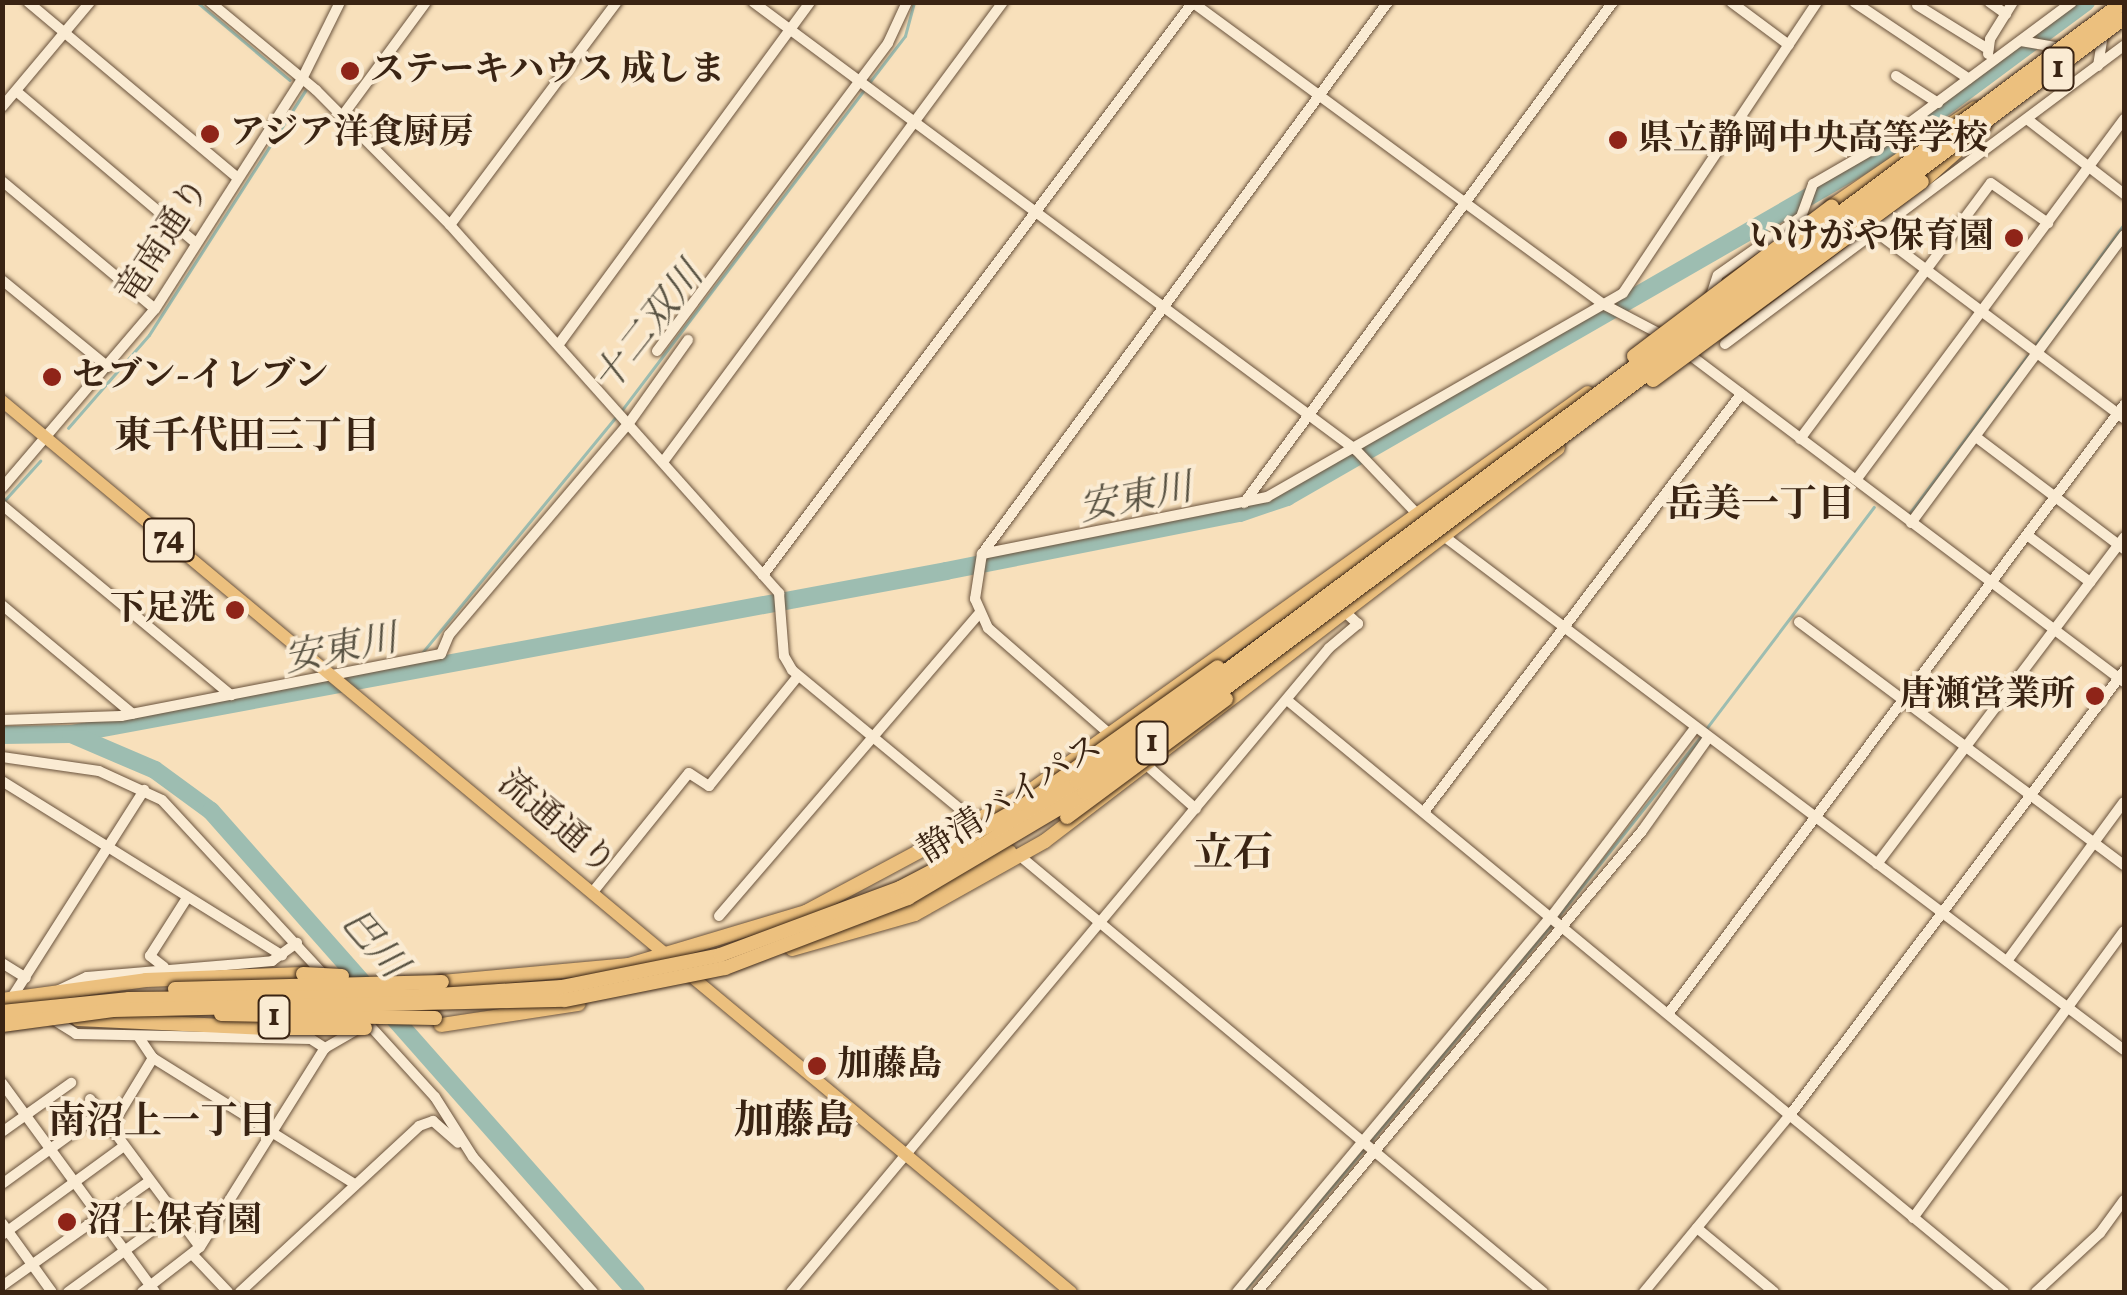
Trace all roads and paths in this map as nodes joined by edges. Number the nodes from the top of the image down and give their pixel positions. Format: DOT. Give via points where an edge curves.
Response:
graph roads {
  1 [pos="28,2"];
  2 [pos="90,2"];
  3 [pos="210,2"];
  4 [pos="340,2"];
  5 [pos="426,2"];
  6 [pos="617,2"];
  7 [pos="753,2"];
  8 [pos="810,2"];
  9 [pos="907,2"];
  10 [pos="1003,2"];
  11 [pos="1388,2"];
  12 [pos="1613,2"];
  13 [pos="1731,2"];
  14 [pos="1800,2"];
  15 [pos="1854,2"];
  16 [pos="1989,2"];
  17 [pos="2014,2"];
  18 [pos="2072,2"];
  19 [pos="2122,2"];
  20 [pos="1193,3"];
  21 [pos="1917,5"];
  22 [pos="1814,7"];
  23 [pos="2006,14"];
  24 [pos="2124,18"];
  25 [pos="790,30"];
  26 [pos="64,33"];
  27 [pos="2103,40"];
  28 [pos="2021,41"];
  29 [pos="1789,45"];
  30 [pos="2060,48"];
  31 [pos="2121,49"];
  32 [pos="1988,50"];
  33 [pos="1988,64"];
  34 [pos="2098,66"];
  35 [pos="1896,76"];
  36 [pos="302,79"];
  37 [pos="1969,79"];
  38 [pos="860,81"];
  39 [pos="16,91"];
  40 [pos="1318,96"];
  41 [pos="1938,102"];
  42 [pos="1984,104"];
  43 [pos="2,107"];
  44 [pos="343,116"];
  45 [pos="1992,119"];
  46 [pos="2124,119"];
  47 [pos="2027,120"];
  48 [pos="915,124"];
  49 [pos="2089,167"];
  50 [pos="238,178"];
  51 [pos="2,182"];
  52 [pos="2124,194"];
  53 [pos="1467,203"];
  54 [pos="1038,212"];
  55 [pos="2048,223"];
  56 [pos="450,225"];
  57 [pos="1876,232"];
  58 [pos="2124,236"];
  59 [pos="196,243"];
  60 [pos="1926,270"];
  61 [pos="2,280"];
  62 [pos="1748,301"];
  63 [pos="1603,304"];
  64 [pos="1164,307"];
  65 [pos="1709,308"];
  66 [pos="155,309"];
  67 [pos="1982,311"];
  68 [pos="1766,313"];
  69 [pos="667,336"];
  70 [pos="1667,338"];
  71 [pos="688,340"];
  72 [pos="559,344"];
  73 [pos="1724,344"];
  74 [pos="1683,350"];
  75 [pos="657,351"];
  76 [pos="2039,354"];
  77 [pos="672,363"];
  78 [pos="108,367"];
  79 [pos="1741,394"];
  80 [pos="2,401"];
  81 [pos="2122,412"];
  82 [pos="1309,415"];
  83 [pos="623,417"];
  84 [pos="1563,420"];
  85 [pos="45,437"];
  86 [pos="1976,437"];
  87 [pos="1800,439"];
  88 [pos="1356,450"];
  89 [pos="663,462"];
  90 [pos="1512,475"];
  91 [pos="1856,480"];
  92 [pos="2,488"];
  93 [pos="2054,496"];
  94 [pos="1244,504"];
  95 [pos="2,506"];
  96 [pos="1418,516"];
  97 [pos="1912,522"];
  98 [pos="2027,535"];
  99 [pos="1447,538"];
  100 [pos="2123,543"];
  101 [pos="982,554"];
  102 [pos="1357,574"];
  103 [pos="763,576"];
  104 [pos="1992,582"];
  105 [pos="2090,582"];
  106 [pos="4,608"];
  107 [pos="1346,612"];
  108 [pos="980,614"];
  109 [pos="1799,622"];
  110 [pos="1561,628"];
  111 [pos="2054,630"];
  112 [pos="1290,641"];
  113 [pos="798,676"];
  114 [pos="334,677"];
  115 [pos="2123,677"];
  116 [pos="231,695"];
  117 [pos="1288,700"];
  118 [pos="1904,701"];
  119 [pos="132,714"];
  120 [pos="2,720"];
  121 [pos="1696,728"];
  122 [pos="1110,734"];
  123 [pos="872,736"];
  124 [pos="1708,738"];
  125 [pos="1965,747"];
  126 [pos="2,757"];
  127 [pos="1149,767"];
  128 [pos="2,781"];
  129 [pos="144,790"];
  130 [pos="2033,796"];
  131 [pos="2124,802"];
  132 [pos="1196,810"];
  133 [pos="1424,812"];
  134 [pos="1814,819"];
  135 [pos="977,823"];
  136 [pos="2095,842"];
  137 [pos="108,847"];
  138 [pos="1020,856"];
  139 [pos="1876,864"];
  140 [pos="2124,865"];
  141 [pos="592,893"];
  142 [pos="187,898"];
  143 [pos="806,912"];
  144 [pos="1943,912"];
  145 [pos="719,916"];
  146 [pos="1551,917"];
  147 [pos="1100,924"];
  148 [pos="1563,927"];
  149 [pos="2124,931"];
  150 [pos="297,943"];
  151 [pos="808,944"];
  152 [pos="282,954"];
  153 [pos="668,956"];
  154 [pos="2007,961"];
  155 [pos="2,963"];
  156 [pos="164,968"];
  157 [pos="26,978"];
  158 [pos="696,979"];
  159 [pos="442,982"];
  160 [pos="58,990"];
  161 [pos="7,999"];
  162 [pos="75,1003"];
  163 [pos="2067,1007"];
  164 [pos="113,1010"];
  165 [pos="2,1012"];
  166 [pos="1668,1014"];
  167 [pos="54,1020"];
  168 [pos="438,1022"];
  169 [pos="2,1027"];
  170 [pos="370,1027"];
  171 [pos="138,1036"];
  172 [pos="325,1048"];
  173 [pos="2124,1050"];
  174 [pos="153,1058"];
  175 [pos="2,1083"];
  176 [pos="71,1083"];
  177 [pos="90,1099"];
  178 [pos="100,1113"];
  179 [pos="26,1115"];
  180 [pos="1790,1115"];
  181 [pos="110,1127"];
  182 [pos="2,1132"];
  183 [pos="273,1132"];
  184 [pos="1361,1145"];
  185 [pos="124,1146"];
  186 [pos="50,1149"];
  187 [pos="907,1155"];
  188 [pos="1373,1155"];
  189 [pos="472,1158"];
  190 [pos="150,1181"];
  191 [pos="75,1182"];
  192 [pos="2,1184"];
  193 [pos="356,1184"];
  194 [pos="2124,1200"];
  195 [pos="175,1214"];
  196 [pos="100,1217"];
  197 [pos="1913,1218"];
  198 [pos="1697,1228"];
  199 [pos="4,1230"];
  200 [pos="125,1251"];
  201 [pos="197,1251"];
  202 [pos="33,1264"];
  203 [pos="2,1286"];
  204 [pos="149,1290"];
  205 [pos="52,1292"];
  206 [pos="68,1292"];
  207 [pos="228,1292"];
  208 [pos="240,1292"];
  209 [pos="593,1292"];
  210 [pos="791,1292"];
  211 [pos="1072,1292"];
  212 [pos="1237,1292"];
  213 [pos="1258,1292"];
  214 [pos="1543,1292"];
  215 [pos="1644,1292"];
  216 [pos="1774,1292"];
  217 [pos="2004,1292"];
  218 [pos="2036,1292"];
  1 -- 26 [label="street"];
  2 -- 26 [label="street"];
  3 -- 36 [label="street"];
  4 -- 36 [label="street, 竜南通り"];
  5 -- 44 [label="street"];
  6 -- 56 [label="street"];
  7 -- 25 [label="street"];
  8 -- 25 [label="street"];
  9 -- 38 [label="street"];
  10 -- 48 [label="street"];
  11 -- 40 [label="street"];
  12 -- 53 [label="street"];
  13 -- 29 [label="street"];
  14 -- 22 [label="street"];
  15 -- 37 [label="street"];
  16 -- 23 [label="street"];
  17 -- 23 [label="street"];
  18 -- 28 [label="street"];
  19 -- 30 [label="highway, 1"];
  19 -- 84 [label="highway, 静清バイパス / 1, bridge"];
  20 -- 40 [label="street"];
  20 -- 54 [label="street"];
  21 -- 32 [label="street"];
  22 -- 29 [label="street"];
  23 -- 32 [label="street"];
  24 -- 27 [label="highway, 1"];
  24 -- 90 [label="highway, 静清バイパス / 1, bridge"];
  25 -- 38 [label="street"];
  25 -- 72 [label="street"];
  26 -- 39 [label="street"];
  26 -- 50 [label="street"];
  27 -- 31 [label="street"];
  27 -- 34 [label="street"];
  27 -- 45 [label="highway, 1"];
  28 -- 30 [label="street"];
  28 -- 33 [label="street"];
  29 -- 63 [label="street" via="1634,281"];
  30 -- 42 [label="highway, 1"];
  31 -- 34 [label="street"];
  32 -- 33 [label="street"];
  33 -- 37 [label="street"];
  34 -- 47 [label="street"];
  35 -- 41 [label="street"];
  36 -- 44 [label="street"];
  36 -- 50 [label="street, 竜南通り"];
  37 -- 41 [label="street"];
  38 -- 48 [label="street"];
  38 -- 69 [label="street"];
  39 -- 43 [label="street"];
  39 -- 59 [label="street"];
  40 -- 53 [label="street"];
  40 -- 64 [label="street"];
  41 -- 65 [label="street" via="1813,184 1797,222 1712,282"];
  42 -- 65 [label="highway, 1"];
  42 -- 84 [label="highway, 1, bridge" via="1948,121 1658,336"];
  44 -- 56 [label="street"];
  45 -- 62 [label="highway, 1"];
  45 -- 90 [label="highway, 1, bridge" via="1922,182 1736,322"];
  46 -- 49 [label="street"];
  47 -- 49 [label="street"];
  47 -- 57 [label="street"];
  48 -- 54 [label="street"];
  48 -- 89 [label="street"];
  49 -- 52 [label="street"];
  49 -- 55 [label="street"];
  50 -- 59 [label="street, 竜南通り"];
  51 -- 66 [label="street"];
  53 -- 63 [label="street"];
  53 -- 82 [label="street"];
  54 -- 64 [label="street"];
  54 -- 103 [label="street"];
  55 -- 60 [label="street" via="1991,182"];
  55 -- 67 [label="street"];
  56 -- 72 [label="street"];
  57 -- 60 [label="street"];
  57 -- 68 [label="street"];
  58 -- 76 [label="street"];
  59 -- 66 [label="street, 竜南通り"];
  60 -- 67 [label="street"];
  60 -- 87 [label="street"];
  61 -- 78 [label="street"];
  62 -- 68 [label="street"];
  62 -- 74 [label="highway, 1"];
  63 -- 70 [label="street"];
  63 -- 88 [label="street"];
  64 -- 82 [label="street"];
  64 -- 101 [label="street"];
  65 -- 70 [label="highway, 1"];
  66 -- 78 [label="street, 竜南通り"];
  67 -- 76 [label="street"];
  67 -- 91 [label="street"];
  68 -- 73 [label="street"];
  69 -- 75 [label="street"];
  69 -- 77 [label="street"];
  70 -- 74 [label="street"];
  70 -- 96 [label="highway, 1"];
  71 -- 77 [label="street"];
  72 -- 83 [label="street"];
  74 -- 79 [label="street"];
  74 -- 99 [label="highway, 1"];
  76 -- 81 [label="street"];
  76 -- 86 [label="street"];
  77 -- 83 [label="street"];
  78 -- 85 [label="street, 竜南通り"];
  79 -- 87 [label="street"];
  79 -- 110 [label="street"];
  80 -- 85 [label="main road, 流通通り / 74"];
  81 -- 93 [label="street"];
  82 -- 88 [label="street"];
  82 -- 94 [label="street"];
  83 -- 89 [label="street"];
  83 -- 114 [label="street" via="431,658 406,656"];
  84 -- 102 [label="highway, 静清バイパス / 1, bridge"];
  85 -- 92 [label="street, 竜南通り"];
  85 -- 114 [label="main road, 流通通り / 74"];
  86 -- 93 [label="street"];
  86 -- 97 [label="street"];
  87 -- 91 [label="street"];
  88 -- 94 [label="street" via="1303,482"];
  88 -- 96 [label="street"];
  89 -- 103 [label="street"];
  90 -- 112 [label="highway, 静清バイパス / 1, bridge"];
  91 -- 97 [label="street"];
  93 -- 98 [label="street"];
  93 -- 100 [label="street"];
  94 -- 101 [label="street"];
  95 -- 116 [label="street"];
  96 -- 99 [label="street"];
  96 -- 122 [label="highway, 1"];
  97 -- 104 [label="street"];
  98 -- 104 [label="street"];
  98 -- 105 [label="street"];
  99 -- 107 [label="highway, 1"];
  99 -- 110 [label="street"];
  100 -- 105 [label="street"];
  101 -- 108 [label="street" via="976,574"];
  102 -- 143 [label="highway, 1, bridge" via="1023,806 949,848"];
  102 -- 162 [label="highway, 静清バイパス / 1, bridge" via="988,842 802,929 671,968 522,991"];
  103 -- 113 [label="street" via="779,593 784,656"];
  104 -- 111 [label="street"];
  104 -- 118 [label="street"];
  105 -- 111 [label="street"];
  106 -- 119 [label="street"];
  107 -- 117 [label="street" via="1358,624 1329,648"];
  107 -- 127 [label="highway, 1"];
  108 -- 122 [label="street" via="1003,643"];
  108 -- 123 [label="street"];
  109 -- 118 [label="street"];
  110 -- 121 [label="street"];
  110 -- 133 [label="street"];
  111 -- 115 [label="street"];
  111 -- 125 [label="street"];
  112 -- 151 [label="highway, 1, bridge" via="1200,721 1041,834 882,917"];
  112 -- 164 [label="highway, 静清バイパス / 1, bridge" via="994,853 877,913 741,963 607,994 506,1005"];
  113 -- 123 [label="street"];
  113 -- 141 [label="street" via="708,786 690,773"];
  114 -- 116 [label="street"];
  114 -- 141 [label="main road, 流通通り / 74"];
  115 -- 130 [label="street"];
  116 -- 119 [label="street"];
  117 -- 132 [label="street"];
  117 -- 133 [label="street"];
  118 -- 125 [label="street"];
  118 -- 134 [label="street"];
  119 -- 120 [label="street"];
  121 -- 124 [label="street"];
  121 -- 146 [label="street"];
  122 -- 127 [label="street"];
  122 -- 135 [label="highway, 1"];
  123 -- 135 [label="street"];
  123 -- 145 [label="street"];
  124 -- 134 [label="street"];
  124 -- 148 [label="street"];
  125 -- 130 [label="street"];
  125 -- 139 [label="street"];
  126 -- 129 [label="street" via="65,762"];
  127 -- 132 [label="street"];
  127 -- 138 [label="highway, 1"];
  128 -- 137 [label="street"];
  129 -- 137 [label="street"];
  129 -- 150 [label="street" via="186,820"];
  130 -- 136 [label="street"];
  130 -- 144 [label="street"];
  131 -- 136 [label="street"];
  132 -- 147 [label="street"];
  133 -- 146 [label="street"];
  134 -- 139 [label="street"];
  134 -- 166 [label="street"];
  135 -- 143 [label="highway, 1"];
  136 -- 140 [label="street"];
  136 -- 154 [label="street"];
  137 -- 142 [label="street"];
  137 -- 157 [label="street"];
  138 -- 147 [label="street"];
  138 -- 151 [label="highway, 1" via="914,914"];
  139 -- 144 [label="street"];
  141 -- 153 [label="main road, 流通通り / 74"];
  142 -- 152 [label="street"];
  142 -- 156 [label="street" via="150,956"];
  143 -- 153 [label="highway, 1"];
  144 -- 154 [label="street"];
  144 -- 180 [label="street"];
  146 -- 148 [label="street"];
  146 -- 184 [label="street"];
  147 -- 184 [label="street"];
  147 -- 187 [label="street"];
  148 -- 166 [label="street"];
  148 -- 188 [label="street"];
  149 -- 163 [label="street"];
  150 -- 152 [label="street"];
  150 -- 170 [label="street"];
  151 -- 158 [label="highway, 1"];
  152 -- 156 [label="street" via="272,961"];
  153 -- 158 [label="main road, 流通通り / 74"];
  153 -- 159 [label="highway, 1" via="585,973"];
  154 -- 163 [label="street"];
  155 -- 157 [label="street"];
  156 -- 160 [label="street" via="87,977"];
  157 -- 161 [label="street"];
  158 -- 168 [label="highway, 1" via="511,1018"];
  158 -- 187 [label="main road, 流通通り / 74"];
  159 -- 160 [label="highway, 1, bridge" via="303,974"];
  159 -- 162 [label="highway, bridge" via="195,986"];
  160 -- 161 [label="highway, 1"];
  161 -- 165 [label="street"];
  162 -- 165 [label="highway, 静清バイパス / 1, bridge"];
  163 -- 173 [label="street"];
  163 -- 197 [label="street"];
  164 -- 168 [label="highway, 1, bridge"];
  164 -- 169 [label="highway, 静清バイパス / 1, bridge"];
  166 -- 180 [label="street"];
  167 -- 168 [label="highway, 1, bridge" via="267,1028"];
  167 -- 169 [label="highway, 1"];
  167 -- 171 [label="street" via="76,1034"];
  170 -- 172 [label="street"];
  170 -- 189 [label="street" via="435,1097"];
  171 -- 172 [label="street" via="311,1039"];
  171 -- 174 [label="street"];
  172 -- 183 [label="street"];
  174 -- 181 [label="street"];
  174 -- 183 [label="street"];
  175 -- 179 [label="street"];
  176 -- 179 [label="street"];
  177 -- 178 [label="street"];
  178 -- 181 [label="street"];
  178 -- 186 [label="street"];
  179 -- 182 [label="street"];
  179 -- 186 [label="street"];
  180 -- 197 [label="street"];
  180 -- 198 [label="street"];
  181 -- 185 [label="street"];
  183 -- 193 [label="street"];
  183 -- 201 [label="street"];
  184 -- 188 [label="street"];
  184 -- 212 [label="street"];
  185 -- 190 [label="street"];
  185 -- 191 [label="street"];
  186 -- 191 [label="street"];
  186 -- 192 [label="street"];
  187 -- 210 [label="street"];
  187 -- 211 [label="main road, 流通通り / 74"];
  188 -- 213 [label="street"];
  188 -- 214 [label="street"];
  189 -- 193 [label="street" via="439,1124 428,1122"];
  189 -- 209 [label="street"];
  190 -- 195 [label="street"];
  190 -- 196 [label="street"];
  191 -- 196 [label="street"];
  191 -- 199 [label="street"];
  193 -- 208 [label="street"];
  194 -- 218 [label="street" via="2100,1233"];
  195 -- 200 [label="street"];
  195 -- 201 [label="street"];
  196 -- 200 [label="street"];
  196 -- 202 [label="street"];
  197 -- 217 [label="street"];
  198 -- 215 [label="street"];
  198 -- 216 [label="street"];
  199 -- 202 [label="street"];
  200 -- 204 [label="street"];
  200 -- 206 [label="street"];
  201 -- 204 [label="street"];
  201 -- 207 [label="street"];
  202 -- 203 [label="street"];
  202 -- 205 [label="street"];
}
